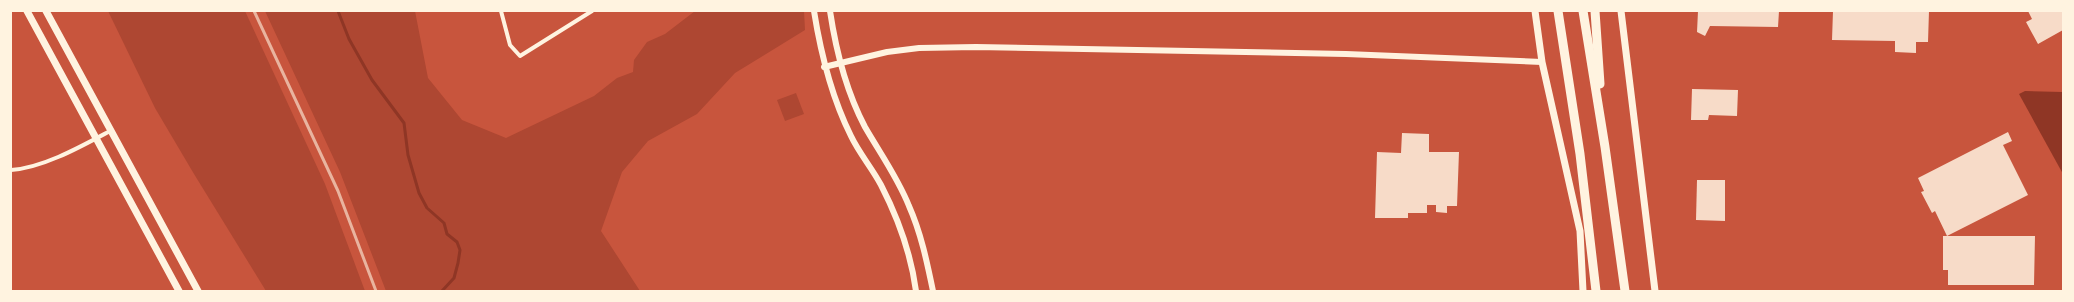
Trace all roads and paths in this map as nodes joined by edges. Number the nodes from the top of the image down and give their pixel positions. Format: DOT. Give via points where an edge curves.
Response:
graph roads {
  1 [pos="27,11"];
  2 [pos="46,11"];
  3 [pos="501,11"];
  4 [pos="592,11"];
  5 [pos="814,11"];
  6 [pos="830,11"];
  7 [pos="1535,11"];
  8 [pos="1558,11"];
  9 [pos="1583,11"];
  10 [pos="1595,11"];
  11 [pos="1621,11"];
  12 [pos="1542,62"];
  13 [pos="840,63"];
  14 [pos="824,67"];
  15 [pos="110,131"];
  16 [pos="96,138"];
  17 [pos="1605,147"];
  18 [pos="11,170"];
  19 [pos="179,291"];
  20 [pos="198,291"];
  21 [pos="916,291"];
  22 [pos="933,291"];
  23 [pos="1584,291"];
  24 [pos="1596,291"];
  25 [pos="1625,291"];
  26 [pos="1655,291"];
  1 -- 16 [label="main road"];
  2 -- 15 [label="main road"];
  3 -- 4 [label="street" via="510,45 520,56"];
  5 -- 14 [label="street"];
  6 -- 13 [label="street"];
  7 -- 12 [label="main road"];
  8 -- 24 [label="highway" via="1580,154"];
  9 -- 17 [label="highway"];
  10 -- 17 [label="highway"];
  11 -- 26 [label="main road"];
  12 -- 13 [label="street" via="1346,54 976,47 919,48 887,52"];
  12 -- 23 [label="main road" via="1580,231"];
  13 -- 14 [label="street"];
  13 -- 22 [label="street" via="852,100 865,127 910,207"];
  14 -- 21 [label="street" via="851,137 880,185 898,222"];
  15 -- 16 [label="street"];
  15 -- 20 [label="main road"];
  16 -- 18 [label="street" via="29,167"];
  16 -- 19 [label="main road"];
  17 -- 25 [label="highway"];
}
